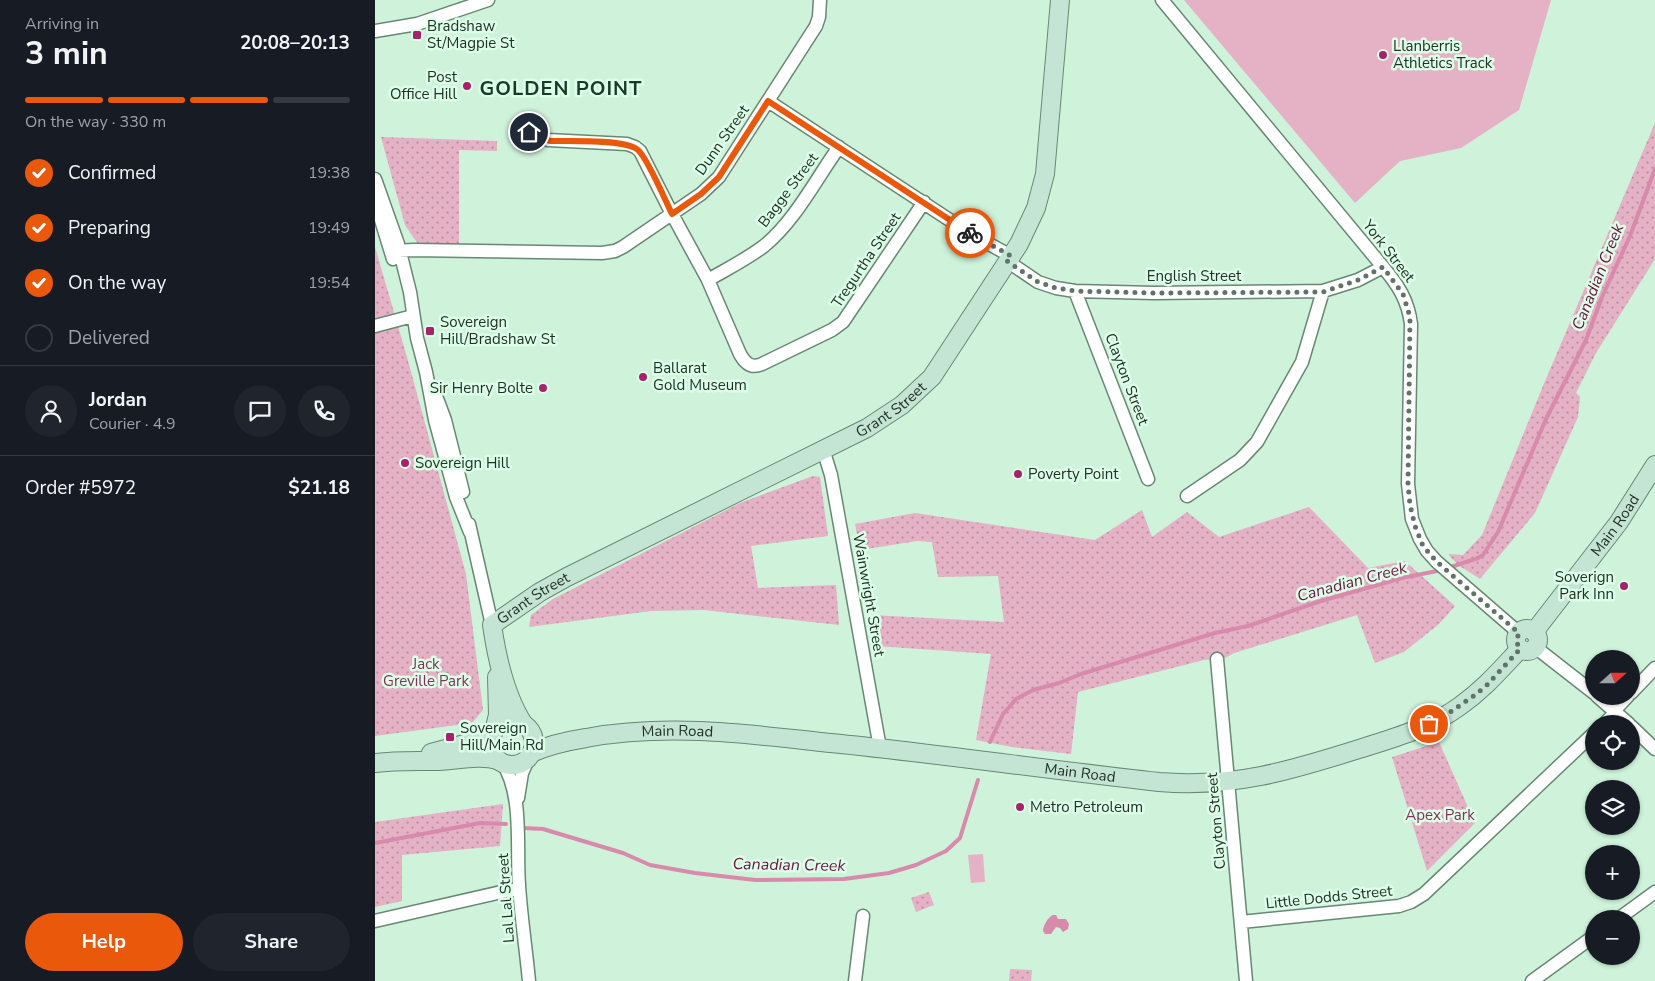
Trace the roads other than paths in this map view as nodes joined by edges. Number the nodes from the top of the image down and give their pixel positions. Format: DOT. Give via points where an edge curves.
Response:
graph roads {
  1 [pos="488,0"];
  2 [pos="820,0"];
  3 [pos="1059,0"];
  4 [pos="1162,0"];
  5 [pos="375,31"];
  6 [pos="768,101"];
  7 [pos="520,128"];
  8 [pos="839,147"];
  9 [pos="375,179"];
  10 [pos="924,202"];
  11 [pos="672,214"];
  12 [pos="396,251"];
  13 [pos="1009,258"];
  14 [pos="1383,267"];
  15 [pos="708,280"];
  16 [pos="1075,291"];
  17 [pos="1323,292"];
  18 [pos="409,317"];
  19 [pos="375,326"];
  20 [pos="417,338"];
  21 [pos="823,449"];
  22 [pos="1655,465"];
  23 [pos="1148,478"];
  24 [pos="1187,496"];
  25 [pos="492,628"];
  26 [pos="1527,640"];
  27 [pos="1217,659"];
  28 [pos="1655,668"];
  29 [pos="1640,683"];
  30 [pos="1585,686"];
  31 [pos="1608,705"];
  32 [pos="1621,705"];
  33 [pos="1616,711"];
  34 [pos="1612,715"];
  35 [pos="1620,715"];
  36 [pos="526,726"];
  37 [pos="493,732"];
  38 [pos="605,734"];
  39 [pos="1640,735"];
  40 [pos="1585,742"];
  41 [pos="880,748"];
  42 [pos="1655,749"];
  43 [pos="531,754"];
  44 [pos="399,760"];
  45 [pos="499,760"];
  46 [pos="375,763"];
  47 [pos="1229,782"];
  48 [pos="516,813"];
  49 [pos="519,888"];
  50 [pos="1655,892"];
  51 [pos="1630,910"];
  52 [pos="863,916"];
  53 [pos="375,921"];
  54 [pos="1241,922"];
  55 [pos="1585,943"];
  56 [pos="529,981"];
  57 [pos="855,981"];
  58 [pos="1246,981"];
  59 [pos="1532,981"];
  1 -- 5 [label="street" via="417,24"];
  2 -- 6 [label="street, Dunn Street" via="818,23"];
  3 -- 13 [label="main road, Grant Street" via="1045,174 1030,222"];
  4 -- 14 [label="street, York Street"];
  6 -- 8 [label="street, English Street"];
  6 -- 11 [label="street, Dunn Street" via="719,177"];
  7 -- 11 [label="street" via="548,140 621,143 635,147 643,155"];
  8 -- 10 [label="street, English Street"];
  8 -- 15 [label="street, Bagge Street" via="792,216 769,242"];
  9 -- 12 [label="street" via="381,220"];
  10 -- 13 [label="street, English Street"];
  10 -- 15 [label="street, Tregurtha Street" via="843,322 758,366 749,365 740,354"];
  11 -- 12 [label="street, Dunn Street" via="611,252"];
  11 -- 15 [label="street"];
  12 -- 18 [label="street" via="397,278"];
  12 -- 20 [label="street" via="410,292"];
  13 -- 16 [label="street, English Street" via="1044,284"];
  13 -- 21 [label="main road, Grant Street" via="938,370 923,387 884,418"];
  14 -- 17 [label="street, English Street"];
  14 -- 26 [label="street, York Street" via="1400,288 1411,324 1408,484 1412,519 1420,539 1437,562"];
  16 -- 17 [label="street, English Street"];
  16 -- 23 [label="street, Clayton Street"];
  17 -- 24 [label="street" via="1302,362 1257,442 1240,460"];
  18 -- 19 [label="street"];
  18 -- 20 [label="street"];
  20 -- 25 [label="street" via="442,412 446,446 465,501"];
  21 -- 25 [label="main road, Grant Street" via="567,577 540,592"];
  21 -- 41 [label="street, Wainwright Street" via="831,475"];
  22 -- 26 [label="main road, Main Road" via="1619,522"];
  25 -- 36 [label="main road" via="508,692"];
  25 -- 37 [label="main road" via="498,706"];
  26 -- 30 [label="street, York Street"];
  26 -- 47 [label="main road, Main Road" via="1487,685 1429,724 1297,768"];
  27 -- 47 [label="street, Clayton Street"];
  28 -- 29 [label="street"];
  31 -- 33 [label="street"];
  32 -- 33 [label="street"];
  33 -- 34 [label="street"];
  33 -- 35 [label="street"];
  36 -- 37 [label="main road" via="507,721"];
  36 -- 38 [label="main road, Main Road" via="554,734"];
  36 -- 43 [label="main road" via="534,739"];
  37 -- 44 [label="main road" via="454,748"];
  37 -- 45 [label="main road" via="491,747"];
  38 -- 41 [label="main road, Main Road" via="709,730"];
  38 -- 43 [label="main road, Main Road" via="553,744"];
  39 -- 42 [label="street"];
  40 -- 54 [label="street, Little Dodds Street" via="1430,888 1411,902 1399,906"];
  41 -- 47 [label="main road, Main Road" via="1159,782"];
  43 -- 45 [label="main road" via="517,764"];
  43 -- 48 [label="street, Lal Lal Street" via="522,773"];
  44 -- 45 [label="main road"];
  44 -- 46 [label="main road"];
  45 -- 48 [label="street, Lal Lal Street" via="511,781"];
  47 -- 54 [label="street, Clayton Street"];
  48 -- 49 [label="street, Lal Lal Street"];
  49 -- 53 [label="street"];
  49 -- 56 [label="street, Lal Lal Street"];
  50 -- 51 [label="street"];
  52 -- 57 [label="street"];
  54 -- 58 [label="street, Clayton Street"];
  55 -- 59 [label="street"];
}
